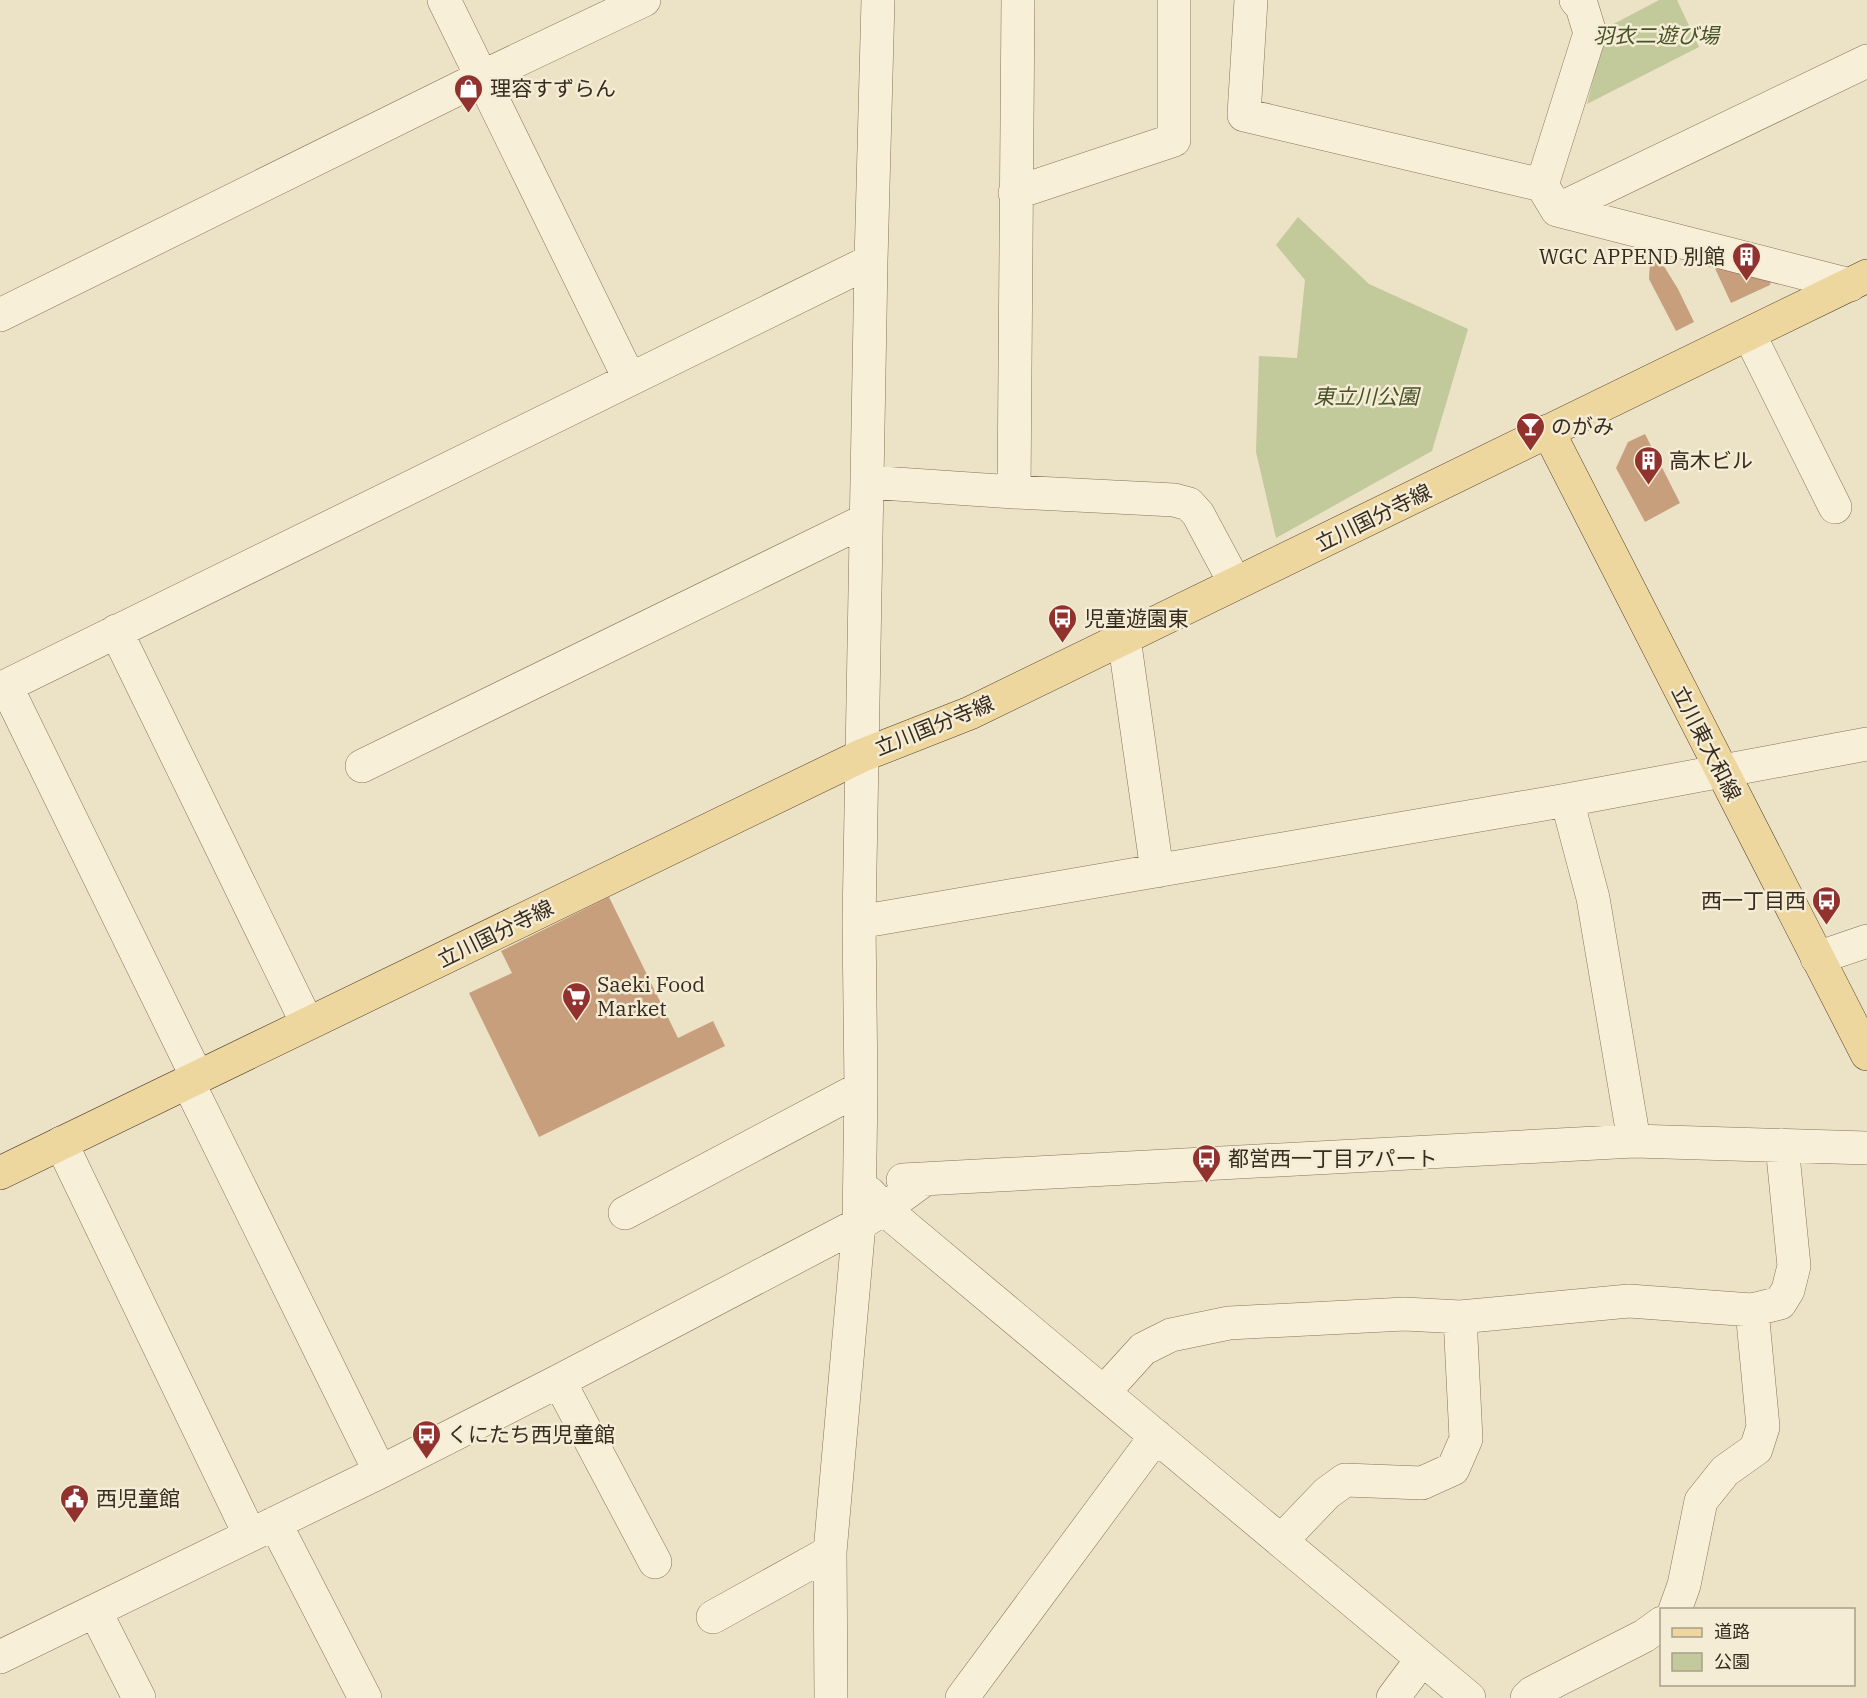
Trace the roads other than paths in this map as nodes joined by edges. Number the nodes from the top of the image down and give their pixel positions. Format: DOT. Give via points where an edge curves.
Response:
graph roads {
  1 [pos="444,0"];
  2 [pos="644,0"];
  3 [pos="878,0"];
  4 [pos="1018,0"];
  5 [pos="1174,0"];
  6 [pos="1251,0"];
  7 [pos="1585,2"];
  8 [pos="1867,61"];
  9 [pos="482,77"];
  10 [pos="1016,193"];
  11 [pos="1549,198"];
  12 [pos="871,261"];
  13 [pos="1858,280"];
  14 [pos="0,315"];
  15 [pos="1749,334"];
  16 [pos="630,378"];
  17 [pos="1548,431"];
  18 [pos="867,482"];
  19 [pos="1014,492"];
  20 [pos="1835,507"];
  21 [pos="866,520"];
  22 [pos="1235,583"];
  23 [pos="116,632"];
  24 [pos="1124,638"];
  25 [pos="3,688"];
  26 [pos="1867,744"];
  27 [pos="862,755"];
  28 [pos="362,766"];
  29 [pos="1722,771"];
  30 [pos="1567,800"];
  31 [pos="1157,871"];
  32 [pos="859,922"];
  33 [pos="1867,941"];
  34 [pos="1817,958"];
  35 [pos="307,1023"];
  36 [pos="1867,1054"];
  37 [pos="193,1080"];
  38 [pos="861,1088"];
  39 [pos="1634,1141"];
  40 [pos="61,1143"];
  41 [pos="1782,1145"];
  42 [pos="1867,1148"];
  43 [pos="0,1173"];
  44 [pos="926,1179"];
  45 [pos="860,1182"];
  46 [pos="626,1213"];
  47 [pos="872,1217"];
  48 [pos="1752,1310"];
  49 [pos="1460,1317"];
  50 [pos="559,1382"];
  51 [pos="1104,1392"];
  52 [pos="1156,1436"];
  53 [pos="380,1472"];
  54 [pos="262,1529"];
  55 [pos="1281,1541"];
  56 [pos="830,1552"];
  57 [pos="655,1562"];
  58 [pos="1675,1608"];
  59 [pos="95,1611"];
  60 [pos="713,1617"];
  61 [pos="1660,1624"];
  62 [pos="0,1657"];
  63 [pos="1422,1659"];
  64 [pos="140,1698"];
  65 [pos="365,1698"];
  66 [pos="831,1698"];
  67 [pos="962,1698"];
  68 [pos="1393,1698"];
  69 [pos="1469,1698"];
  70 [pos="1527,1698"];
  1 -- 9 [label="street"];
  2 -- 9 [label="street"];
  3 -- 12 [label="street"];
  4 -- 10 [label="street"];
  5 -- 10 [label="street" via="1174,140"];
  6 -- 11 [label="street" via="1244,114"];
  7 -- 11 [label="street" via="1590,33"];
  8 -- 11 [label="street"];
  9 -- 14 [label="street"];
  9 -- 16 [label="street"];
  10 -- 19 [label="street"];
  11 -- 13 [label="street"];
  12 -- 16 [label="street"];
  12 -- 18 [label="street"];
  13 -- 15 [label="main road, 立川国分寺線"];
  15 -- 17 [label="main road, 立川国分寺線"];
  15 -- 20 [label="street"];
  16 -- 23 [label="street"];
  17 -- 22 [label="main road, 立川国分寺線"];
  17 -- 29 [label="main road, 立川東大和線"];
  18 -- 19 [label="street"];
  18 -- 21 [label="street"];
  19 -- 22 [label="street" via="1190,504"];
  21 -- 27 [label="street"];
  21 -- 28 [label="street"];
  22 -- 24 [label="main road, 立川国分寺線"];
  23 -- 25 [label="street"];
  23 -- 35 [label="street"];
  24 -- 27 [label="main road, 立川国分寺線" via="970,713"];
  24 -- 31 [label="street"];
  25 -- 37 [label="street"];
  26 -- 29 [label="street"];
  27 -- 32 [label="street"];
  27 -- 35 [label="main road, 立川国分寺線"];
  29 -- 30 [label="street"];
  29 -- 34 [label="main road, 立川東大和線"];
  30 -- 31 [label="street"];
  30 -- 39 [label="street" via="1593,898"];
  31 -- 32 [label="street"];
  32 -- 38 [label="street"];
  33 -- 34 [label="street"];
  34 -- 36 [label="main road, 立川東大和線"];
  35 -- 37 [label="main road, 立川国分寺線"];
  37 -- 40 [label="main road, 立川国分寺線"];
  37 -- 53 [label="street"];
  38 -- 45 [label="street"];
  38 -- 46 [label="street"];
  39 -- 41 [label="street"];
  39 -- 44 [label="street"];
  40 -- 43 [label="main road, 立川国分寺線"];
  40 -- 54 [label="street"];
  41 -- 42 [label="street"];
  41 -- 48 [label="street" via="1794,1266 1780,1303"];
  44 -- 45 [label="street"];
  44 -- 47 [label="street"];
  45 -- 47 [label="street"];
  47 -- 50 [label="street"];
  47 -- 51 [label="street"];
  47 -- 56 [label="street"];
  48 -- 49 [label="street" via="1629,1301"];
  48 -- 58 [label="street" via="1763,1427 1756,1449 1725,1471 1701,1501 1684,1584"];
  49 -- 51 [label="street" via="1405,1314 1229,1323 1182,1332 1143,1349"];
  49 -- 55 [label="street" via="1466,1438 1453,1469 1422,1483 1345,1480 1327,1493"];
  50 -- 53 [label="street"];
  50 -- 57 [label="street"];
  51 -- 52 [label="street"];
  52 -- 55 [label="street"];
  52 -- 67 [label="street"];
  53 -- 54 [label="street"];
  54 -- 59 [label="street"];
  54 -- 65 [label="street"];
  55 -- 63 [label="street"];
  56 -- 60 [label="street"];
  56 -- 66 [label="street"];
  59 -- 62 [label="street"];
  59 -- 64 [label="street"];
  61 -- 70 [label="street"];
  63 -- 68 [label="street"];
  63 -- 69 [label="street"];
}
